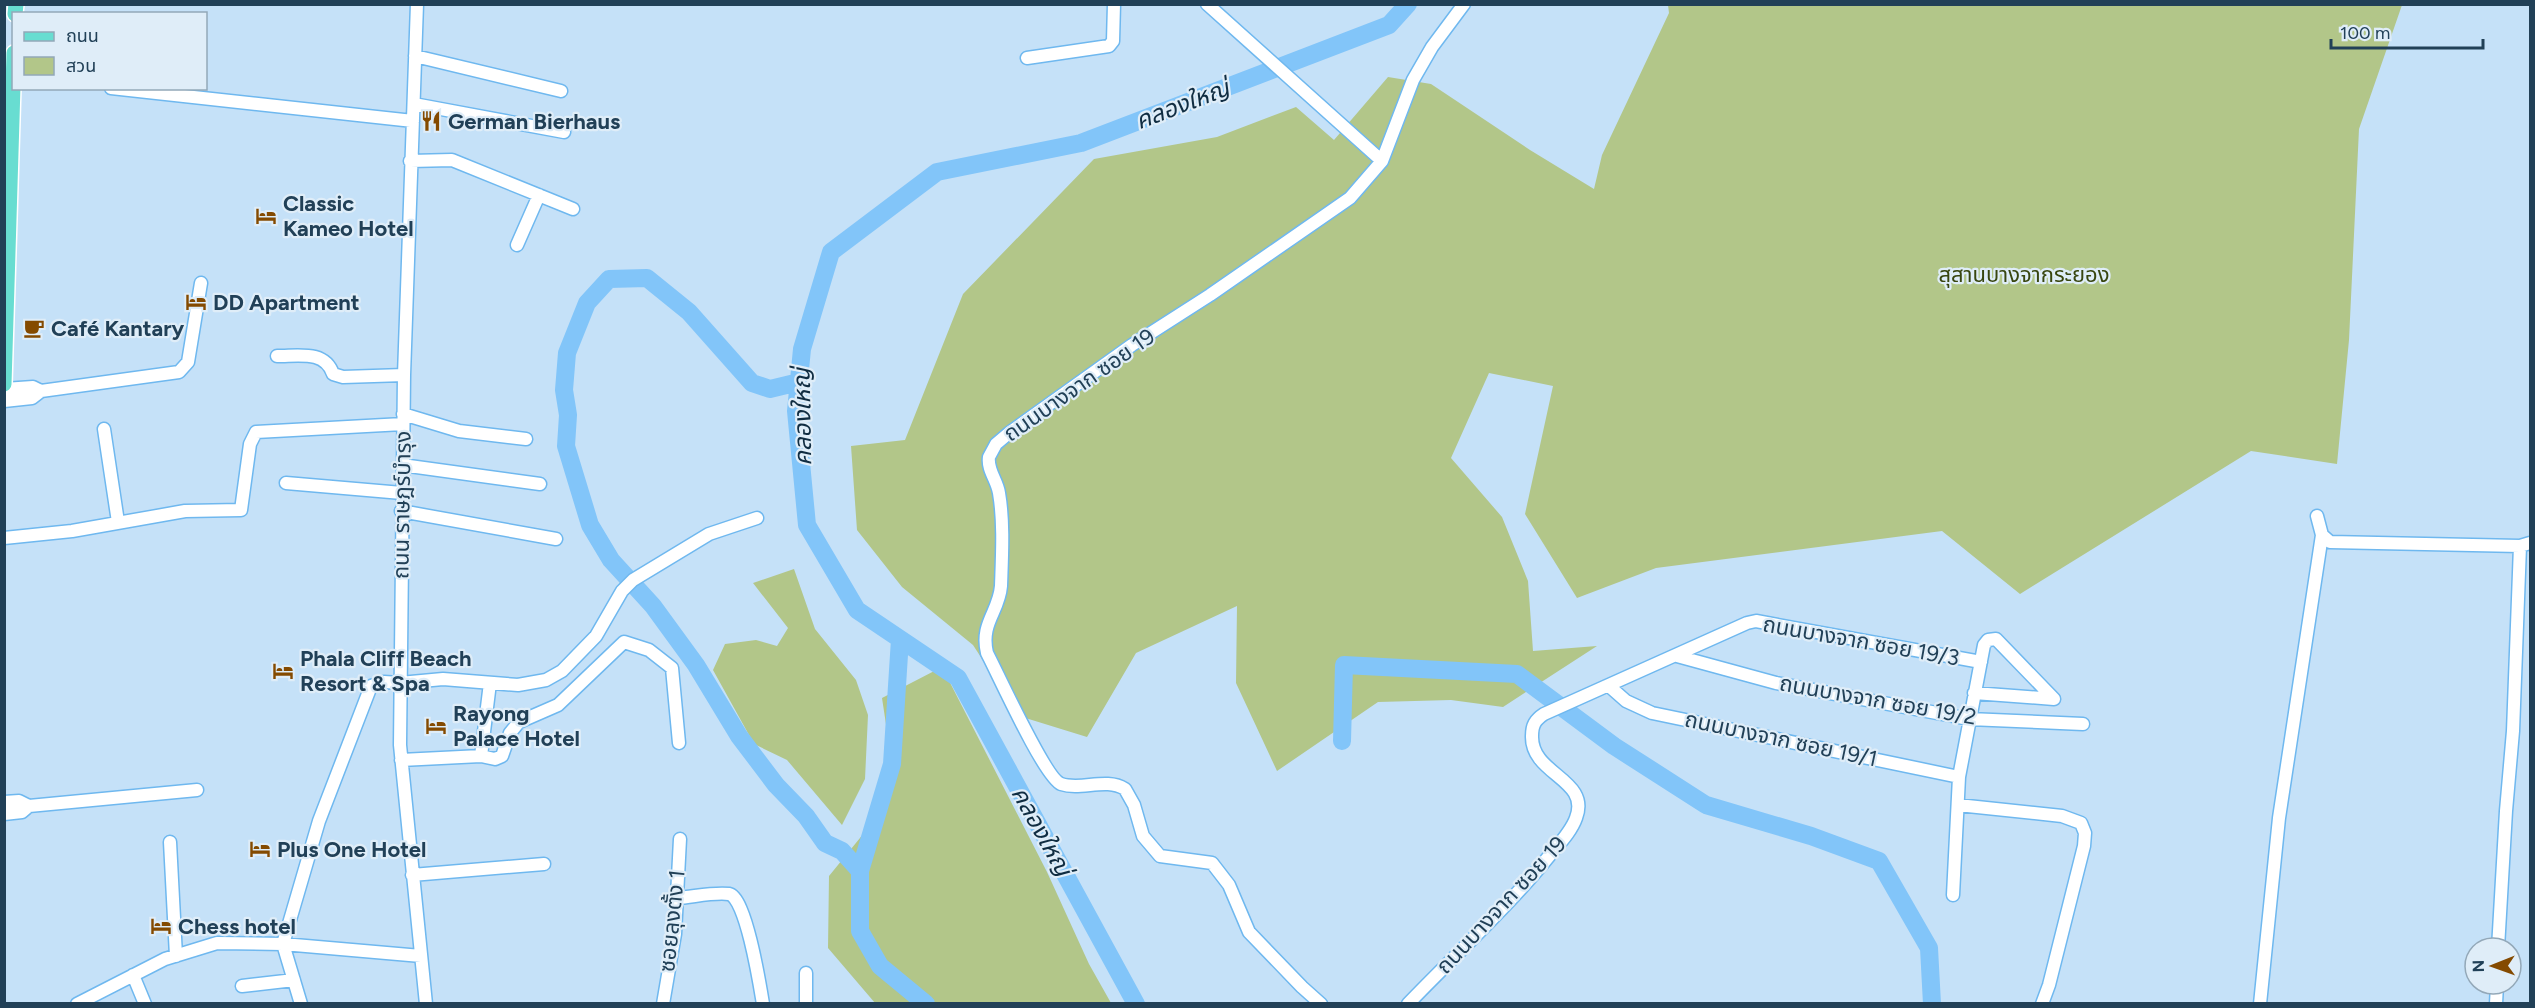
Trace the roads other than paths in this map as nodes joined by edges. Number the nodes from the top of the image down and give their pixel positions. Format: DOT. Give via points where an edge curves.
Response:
graph roads {
  1 [pos="417,4"];
  2 [pos="1114,4"];
  3 [pos="1207,4"];
  4 [pos="1464,4"];
  5 [pos="415,56"];
  6 [pos="1027,58"];
  7 [pos="10,77"];
  8 [pos="129,90"];
  9 [pos="561,91"];
  10 [pos="414,104"];
  11 [pos="413,121"];
  12 [pos="564,132"];
  13 [pos="410,161"];
  14 [pos="1382,161"];
  15 [pos="539,195"];
  16 [pos="573,209"];
  17 [pos="518,245"];
  18 [pos="201,282"];
  19 [pos="277,356"];
  20 [pos="404,375"];
  21 [pos="4,384"];
  22 [pos="4,389"];
  23 [pos="41,391"];
  24 [pos="4,401"];
  25 [pos="403,419"];
  26 [pos="104,429"];
  27 [pos="526,439"];
  28 [pos="402,465"];
  29 [pos="286,483"];
  30 [pos="540,484"];
  31 [pos="402,493"];
  32 [pos="401,511"];
  33 [pos="2317,516"];
  34 [pos="757,518"];
  35 [pos="118,522"];
  36 [pos="2322,535"];
  37 [pos="4,538"];
  38 [pos="556,539"];
  39 [pos="2525,544"];
  40 [pos="1677,656"];
  41 [pos="1981,662"];
  42 [pos="400,683"];
  43 [pos="490,683"];
  44 [pos="1609,686"];
  45 [pos="1974,693"];
  46 [pos="1968,719"];
  47 [pos="2083,724"];
  48 [pos="679,743"];
  49 [pos="481,756"];
  50 [pos="401,760"];
  51 [pos="1959,777"];
  52 [pos="197,790"];
  53 [pos="4,802"];
  54 [pos="1958,805"];
  55 [pos="29,806"];
  56 [pos="4,814"];
  57 [pos="680,839"];
  58 [pos="170,842"];
  59 [pos="544,864"];
  60 [pos="412,875"];
  61 [pos="1953,895"];
  62 [pos="677,898"];
  63 [pos="2499,936"];
  64 [pos="283,944"];
  65 [pos="176,956"];
  66 [pos="421,956"];
  67 [pos="806,973"];
  68 [pos="134,975"];
  69 [pos="294,980"];
  70 [pos="242,986"];
  71 [pos="77,1004"];
  72 [pos="145,1004"];
  73 [pos="301,1004"];
  74 [pos="426,1004"];
  75 [pos="663,1004"];
  76 [pos="763,1004"];
  77 [pos="806,1004"];
  78 [pos="1321,1004"];
  79 [pos="1408,1004"];
  80 [pos="2042,1004"];
  81 [pos="2260,1004"];
  1 -- 5 [label="street, ถนน ราษฎร์บำรุง"];
  2 -- 6 [label="street" via="1113,41 1109,46"];
  3 -- 14 [label="street"];
  4 -- 14 [label="street" via="1413,80"];
  5 -- 9 [label="street"];
  5 -- 10 [label="street, ถนน ราษฎร์บำรุง"];
  7 -- 21 [label="main road"];
  8 -- 11 [label="street"];
  10 -- 11 [label="street, ถนน ราษฎร์บำรุง"];
  10 -- 12 [label="street"];
  11 -- 13 [label="street, ถนน ราษฎร์บำรุง"];
  13 -- 15 [label="street" via="452,160"];
  13 -- 20 [label="street, ถนน ราษฎร์บำรุง"];
  14 -- 78 [label="street, ถนนบางจาก ซอย 19" via="1350,198 1009,433 996,444 988,462 1000,498 1001,576 1000,593 988,620 984,642 1042,762 1056,782 1065,785 1107,784 1125,789 1143,836 1160,856 1212,863 1229,885 1249,932"];
  15 -- 16 [label="street"];
  15 -- 17 [label="street"];
  18 -- 23 [label="street" via="188,362 179,372"];
  19 -- 20 [label="street" via="319,357 330,364 333,374 343,377"];
  20 -- 25 [label="street, ถนน ราษฎร์บำรุง"];
  22 -- 23 [label="street" via="33,387"];
  23 -- 24 [label="street" via="32,398"];
  25 -- 27 [label="street"];
  25 -- 28 [label="street, ถนน ราษฎร์บำรุง"];
  25 -- 35 [label="street" via="260,430 251,440 241,510 185,511"];
  26 -- 35 [label="street"];
  28 -- 30 [label="street"];
  28 -- 31 [label="street, ถนน ราษฎร์บำรุง"];
  29 -- 31 [label="street"];
  31 -- 32 [label="street, ถนน ราษฎร์บำรุง"];
  32 -- 38 [label="street"];
  32 -- 42 [label="street, ถนน ราษฎร์บำรุง"];
  33 -- 36 [label="street"];
  34 -- 43 [label="street" via="709,534 633,580 622,591 596,636 554,676 533,684"];
  35 -- 37 [label="street"];
  36 -- 39 [label="street" via="2330,542"];
  36 -- 81 [label="street" via="2279,818"];
  39 -- 63 [label="street"];
  40 -- 41 [label="street, ถนนบางจาก ซอย 19/3" via="1747,623 1764,621"];
  40 -- 44 [label="street, ถนนบางจาก ซอย 19"];
  40 -- 46 [label="street, ถนนบางจาก ซอย 19/2" via="1776,683"];
  41 -- 45 [label="street"];
  41 -- 45 [label="street" via="1984,645 1996,639 2054,699"];
  42 -- 43 [label="street" via="443,679"];
  42 -- 50 [label="street, ถนน ราษฎร์บำรุง"];
  42 -- 64 [label="street" via="377,683 367,692 319,821"];
  43 -- 49 [label="street"];
  44 -- 51 [label="street, ถนนบางจาก ซอย 19/1" via="1626,701 1652,713"];
  44 -- 79 [label="street, ถนนบางจาก ซอย 19" via="1536,720 1533,748 1542,764 1577,795 1576,818 1532,877"];
  45 -- 46 [label="street"];
  46 -- 47 [label="street, ถนนบางจาก ซอย 19/2"];
  46 -- 51 [label="street"];
  48 -- 49 [label="street" via="672,668 649,650 624,642 558,705 519,722 510,733 502,756"];
  49 -- 50 [label="street"];
  50 -- 60 [label="street, ถนน ราษฎร์บำรุง"];
  51 -- 54 [label="street"];
  52 -- 55 [label="street"];
  53 -- 55 [label="street" via="19,801"];
  54 -- 61 [label="street"];
  54 -- 80 [label="street" via="2062,816 2082,824 2084,846"];
  55 -- 56 [label="street" via="22,812"];
  57 -- 62 [label="street, ซอยลุงตั้ง 1"];
  58 -- 65 [label="street"];
  59 -- 60 [label="street"];
  60 -- 66 [label="street, ถนน ราษฎร์บำรุง"];
  62 -- 75 [label="street, ซอยลุงตั้ง 1"];
  62 -- 76 [label="street" via="729,894 736,899"];
  64 -- 65 [label="street" via="217,942"];
  64 -- 66 [label="street"];
  64 -- 69 [label="street"];
  65 -- 68 [label="street"];
  66 -- 74 [label="street, ถนน ราษฎร์บำรุง"];
  67 -- 77 [label="street"];
  68 -- 71 [label="street"];
  68 -- 72 [label="street"];
  69 -- 70 [label="street"];
  69 -- 73 [label="street"];
}
